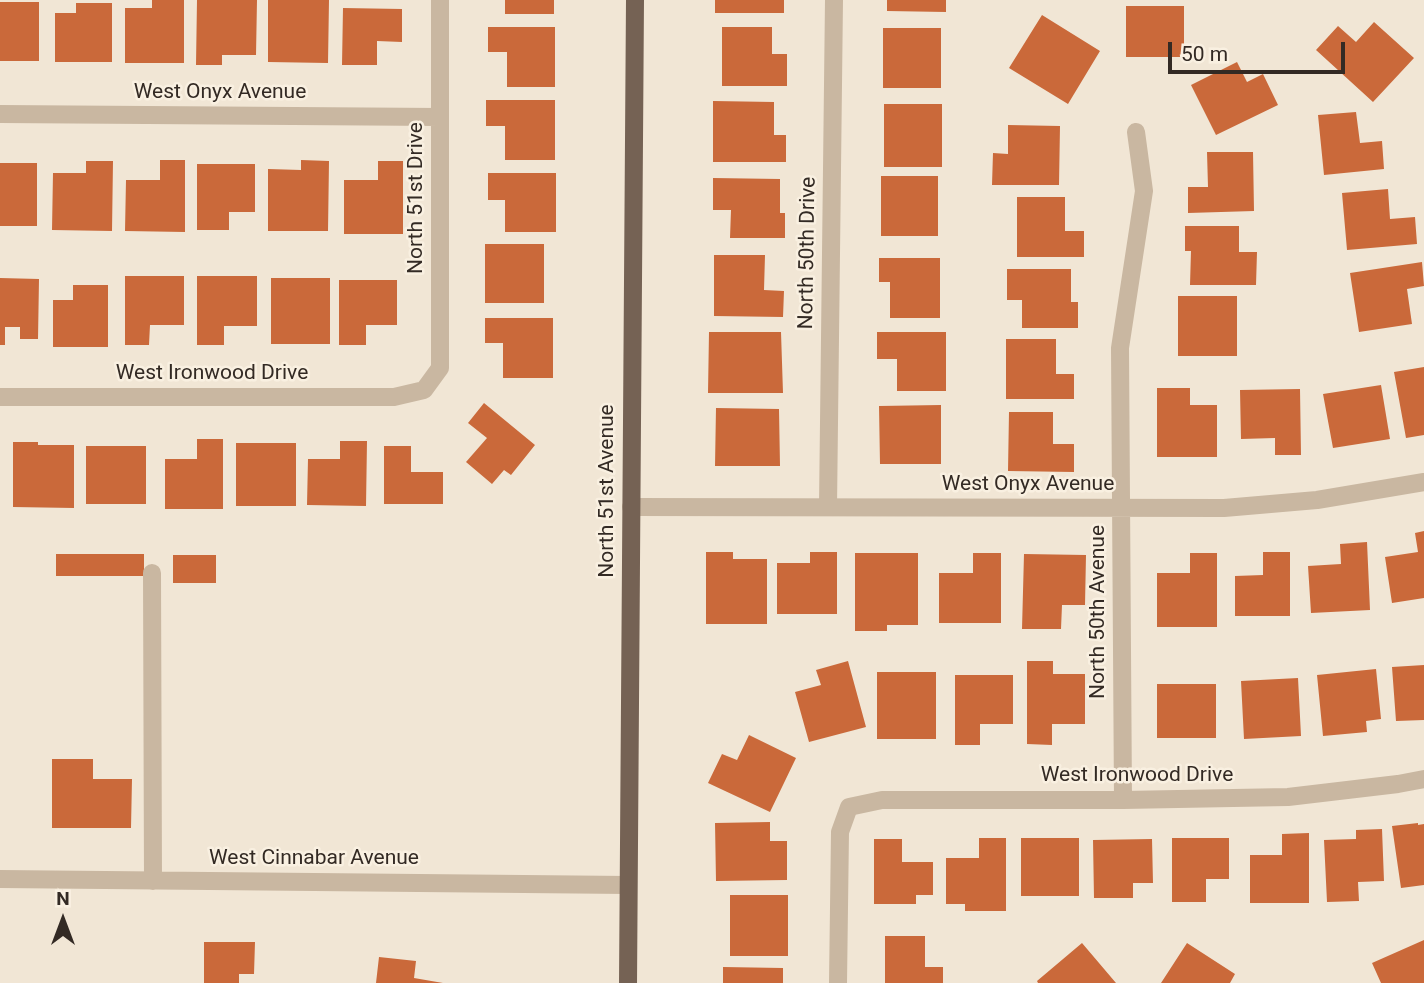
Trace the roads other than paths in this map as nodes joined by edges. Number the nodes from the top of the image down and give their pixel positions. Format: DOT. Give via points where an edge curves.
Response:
graph roads {
  1 [pos="440,0"];
  2 [pos="635,0"];
  3 [pos="834,0"];
  4 [pos="0,114"];
  5 [pos="440,117"];
  6 [pos="1136,132"];
  7 [pos="424,390"];
  8 [pos="0,397"];
  9 [pos="1424,482"];
  10 [pos="631,507"];
  11 [pos="828,507"];
  12 [pos="1121,508"];
  13 [pos="152,573"];
  14 [pos="1424,779"];
  15 [pos="1123,800"];
  16 [pos="0,879"];
  17 [pos="152,881"];
  18 [pos="628,885"];
  19 [pos="628,983"];
  20 [pos="838,983"];
  1 -- 5 [label="street, North 51st Drive"];
  2 -- 10 [label="main road, North 51st Avenue"];
  3 -- 11 [label="street, North 50th Drive"];
  4 -- 5 [label="street, West Onyx Avenue"];
  5 -- 7 [label="street, North 51st Drive" via="440,369"];
  6 -- 12 [label="street, North 50th Avenue" via="1144,191 1120,348"];
  7 -- 8 [label="street, West Ironwood Drive" via="394,397"];
  9 -- 12 [label="street, West Onyx Avenue" via="1317,500 1237,507"];
  10 -- 11 [label="street, West Onyx Avenue"];
  10 -- 18 [label="main road, North 51st Avenue"];
  11 -- 12 [label="street, West Onyx Avenue"];
  12 -- 15 [label="street, North 50th Avenue"];
  13 -- 17 [label="street"];
  14 -- 15 [label="street, West Ironwood Drive" via="1287,797"];
  15 -- 20 [label="street, West Ironwood Drive" via="882,800 849,807 840,832"];
  16 -- 17 [label="street, West Cinnabar Avenue"];
  17 -- 18 [label="street, West Cinnabar Avenue"];
  18 -- 19 [label="main road, North 51st Avenue"];
}
